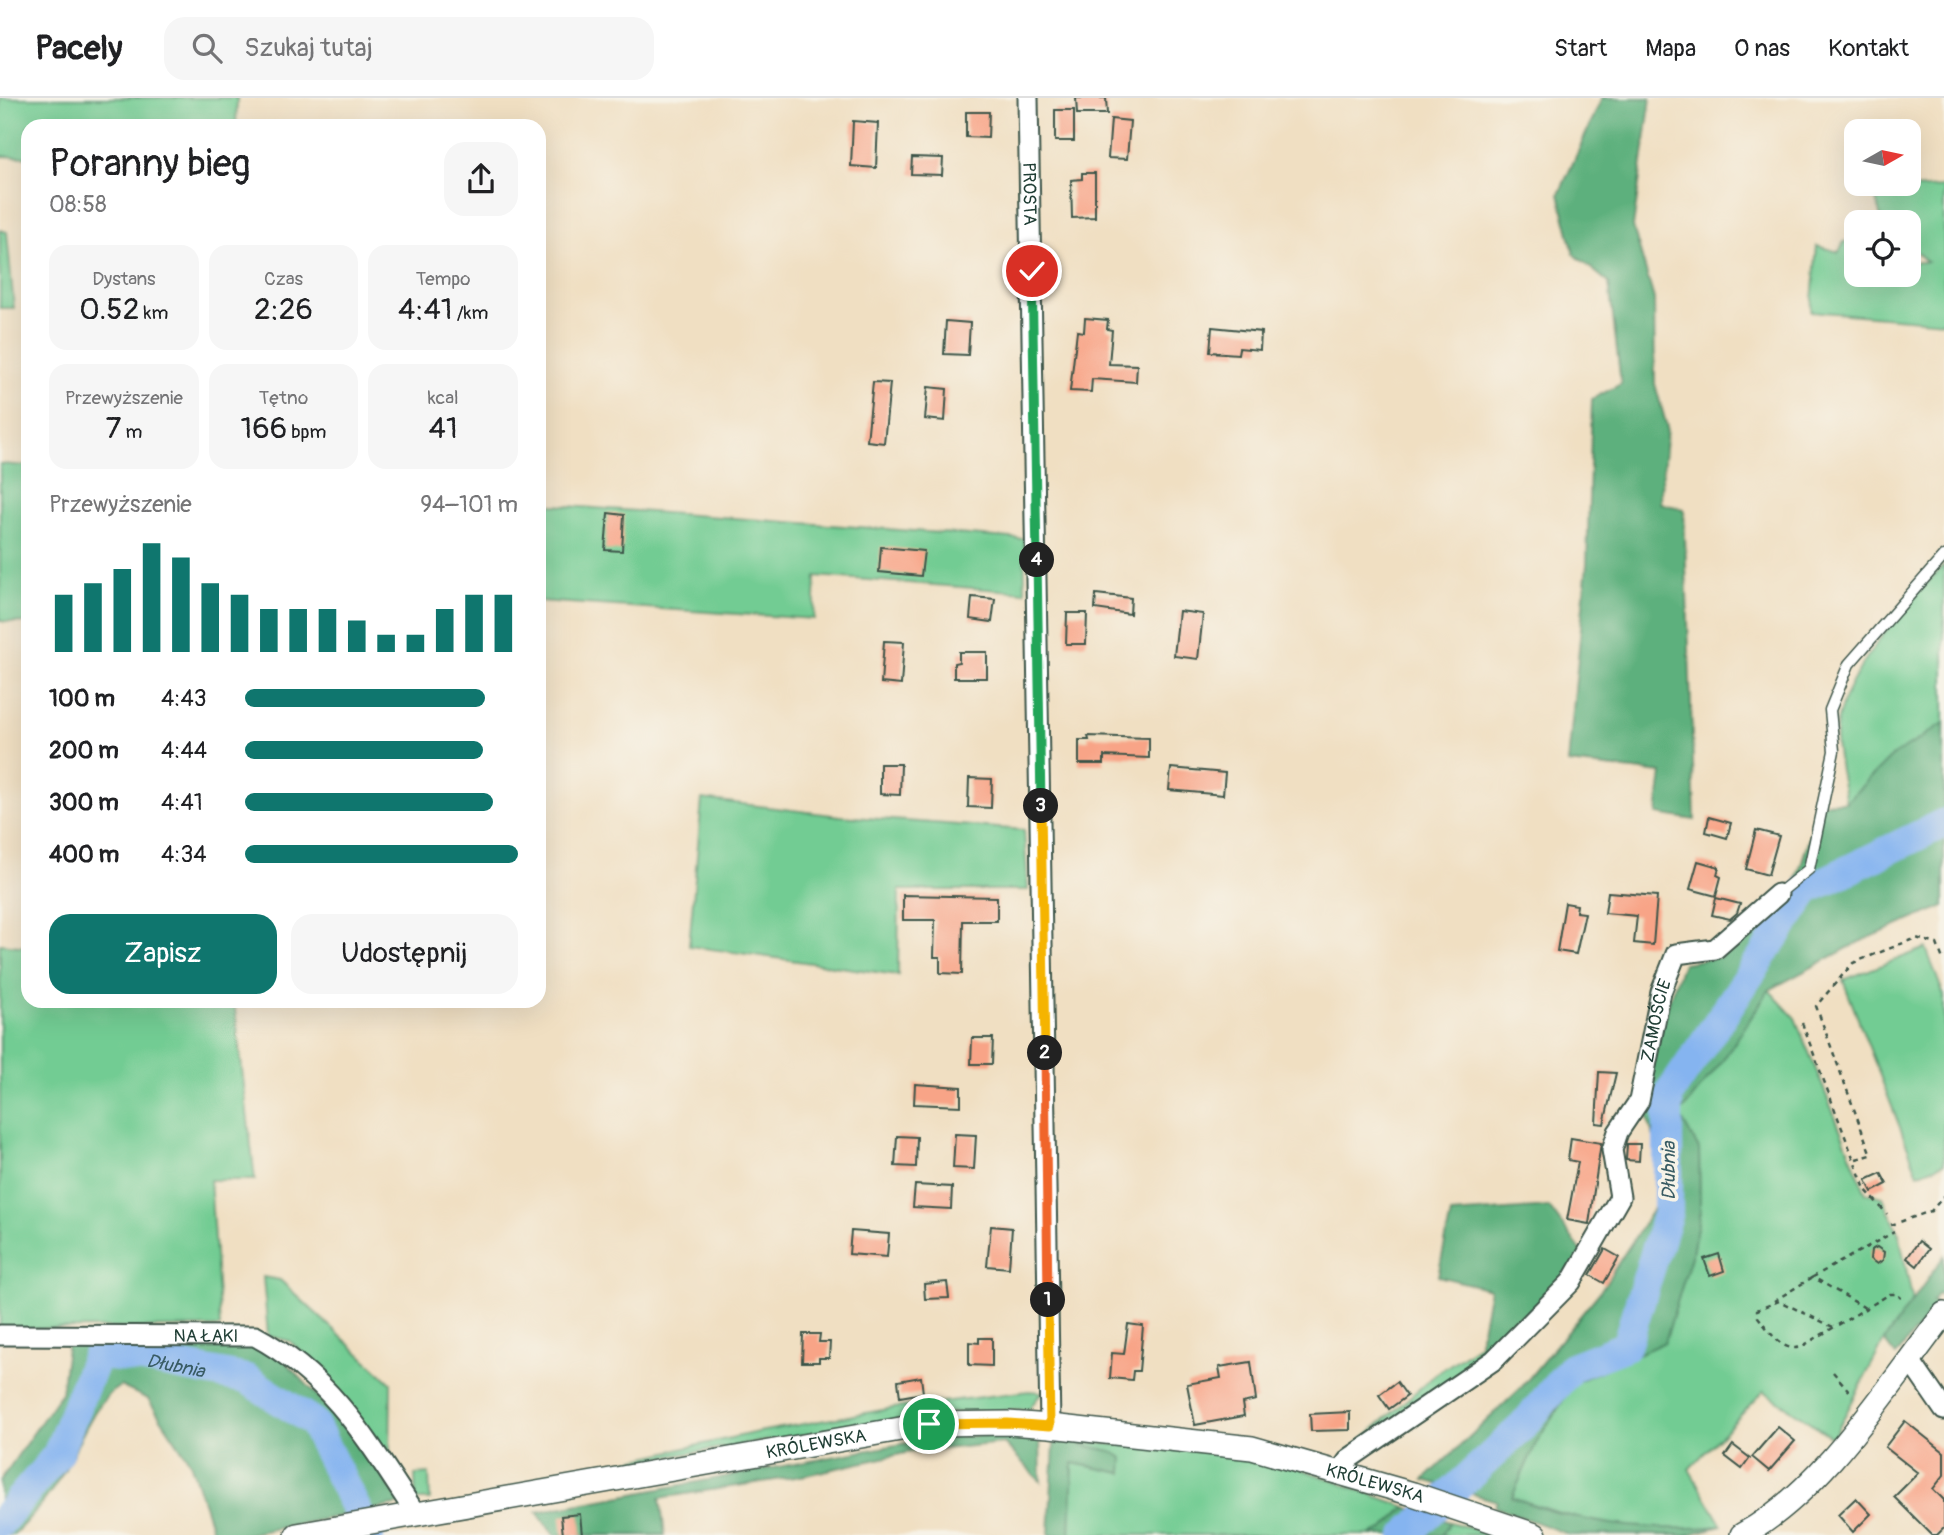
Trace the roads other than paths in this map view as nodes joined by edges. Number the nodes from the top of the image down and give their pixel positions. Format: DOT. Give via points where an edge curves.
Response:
graph roads {
  1 [pos="1028,98"];
  2 [pos="1944,556"];
  3 [pos="1778,894"];
  4 [pos="1944,1314"];
  5 [pos="0,1335"];
  6 [pos="1909,1359"];
  7 [pos="1944,1410"];
  8 [pos="1050,1426"];
  9 [pos="1338,1474"];
  10 [pos="406,1516"];
  11 [pos="297,1535"];
  12 [pos="1535,1535"];
  13 [pos="1742,1535"];
  1 -- 8 [label="street, PROSTA"];
  2 -- 3 [label="lane, ZAMOŚCIE" via="1849,664 1830,710 1835,751 1809,869"];
  3 -- 9 [label="street, ZAMOŚCIE" via="1715,949 1676,954 1661,992 1639,1101 1612,1150 1620,1197 1571,1282 1494,1360 1350,1458"];
  4 -- 6 [label="street"];
  5 -- 10 [label="street, NA ŁĄKI" via="255,1336 307,1369 368,1437"];
  6 -- 7 [label="street"];
  6 -- 13 [label="street" via="1820,1474 1768,1521"];
  8 -- 9 [label="street, KRÓLEWSKA" via="1252,1448"];
  8 -- 10 [label="street, KRÓLEWSKA" via="929,1424"];
  9 -- 12 [label="street, KRÓLEWSKA"];
  10 -- 11 [label="street, KRÓLEWSKA"];
}
